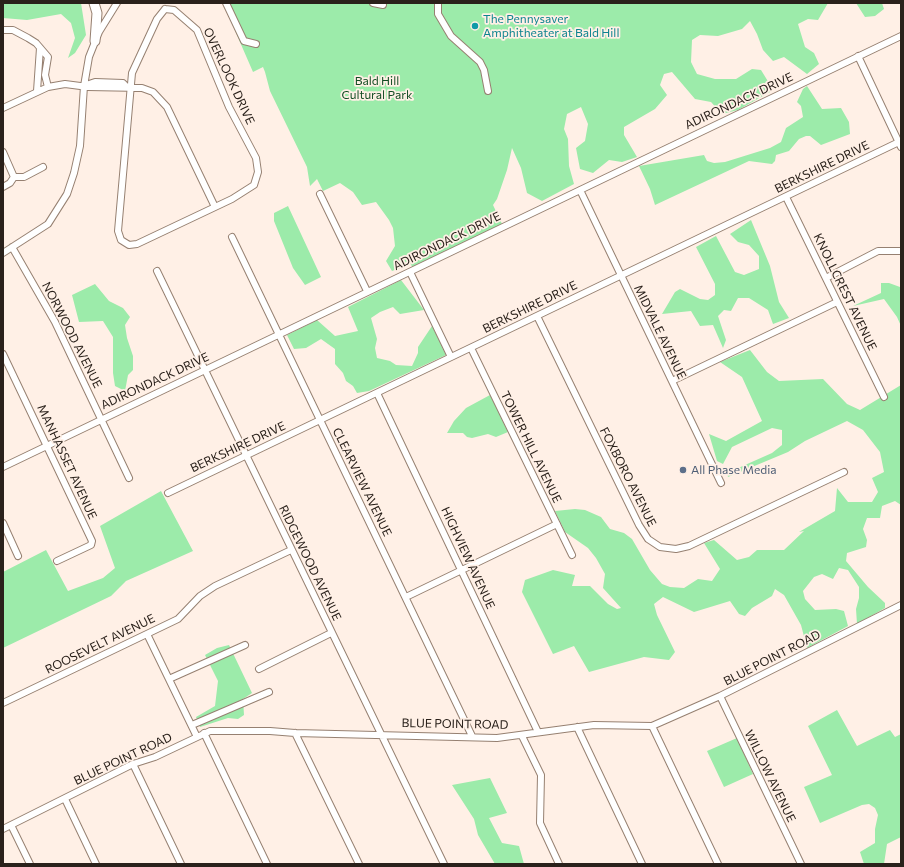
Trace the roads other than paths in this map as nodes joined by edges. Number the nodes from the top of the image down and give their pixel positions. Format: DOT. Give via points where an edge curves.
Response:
graph roads {
  1 [pos="94,3"];
  2 [pos="117,3"];
  3 [pos="226,3"];
  4 [pos="373,3"];
  5 [pos="438,3"];
  6 [pos="383,5"];
  7 [pos="3,30"];
  8 [pos="901,36"];
  9 [pos="95,41"];
  10 [pos="256,44"];
  11 [pos="40,48"];
  12 [pos="858,56"];
  13 [pos="48,87"];
  14 [pos="88,88"];
  15 [pos="129,88"];
  16 [pos="37,91"];
  17 [pos="488,91"];
  18 [pos="3,108"];
  19 [pos="900,144"];
  20 [pos="3,152"];
  21 [pos="43,167"];
  22 [pos="14,178"];
  23 [pos="3,187"];
  24 [pos="580,190"];
  25 [pos="320,194"];
  26 [pos="786,197"];
  27 [pos="215,207"];
  28 [pos="232,237"];
  29 [pos="12,248"];
  30 [pos="901,251"];
  31 [pos="3,253"];
  32 [pos="157,271"];
  33 [pos="410,272"];
  34 [pos="621,275"];
  35 [pos="826,278"];
  36 [pos="367,291"];
  37 [pos="837,302"];
  38 [pos="537,316"];
  39 [pos="278,334"];
  40 [pos="471,348"];
  41 [pos="3,354"];
  42 [pos="451,357"];
  43 [pos="204,370"];
  44 [pos="672,381"];
  45 [pos="377,393"];
  46 [pos="884,397"];
  47 [pos="101,419"];
  48 [pos="320,420"];
  49 [pos="47,445"];
  50 [pos="246,455"];
  51 [pos="3,467"];
  52 [pos="844,472"];
  53 [pos="129,478"];
  54 [pos="721,484"];
  55 [pos="168,492"];
  56 [pos="3,523"];
  57 [pos="557,524"];
  58 [pos="292,550"];
  59 [pos="572,555"];
  60 [pos="18,556"];
  61 [pos="57,561"];
  62 [pos="463,571"];
  63 [pos="406,597"];
  64 [pos="901,605"];
  65 [pos="331,633"];
  66 [pos="147,634"];
  67 [pos="245,645"];
  68 [pos="259,669"];
  69 [pos="169,679"];
  70 [pos="269,692"];
  71 [pos="720,696"];
  72 [pos="3,703"];
  73 [pos="192,725"];
  74 [pos="652,726"];
  75 [pos="576,727"];
  76 [pos="538,732"];
  77 [pos="295,733"];
  78 [pos="204,734"];
  79 [pos="382,734"];
  80 [pos="472,736"];
  81 [pos="522,736"];
  82 [pos="197,737"];
  83 [pos="133,764"];
  84 [pos="65,799"];
  85 [pos="11,826"];
  86 [pos="3,829"];
  87 [pos="30,864"];
  88 [pos="96,864"];
  89 [pos="181,864"];
  90 [pos="267,864"];
  91 [pos="359,864"];
  92 [pos="444,864"];
  93 [pos="559,864"];
  94 [pos="642,864"];
  95 [pos="718,864"];
  96 [pos="801,864"];
  1 -- 9 [label="highway" via="97,13"];
  2 -- 9 [label="street"];
  3 -- 10 [label="street" via="244,41"];
  4 -- 6 [label="street"];
  5 -- 17 [label="street" via="438,14 451,36 480,62"];
  7 -- 11 [label="street" via="13,30"];
  8 -- 12 [label="street, ADIRONDACK DRIVE"];
  9 -- 14 [label="street" via="89,57"];
  11 -- 13 [label="street" via="48,57 45,75"];
  11 -- 16 [label="street"];
  12 -- 19 [label="street"];
  12 -- 24 [label="street, ADIRONDACK DRIVE"];
  13 -- 14 [label="street" via="65,84"];
  13 -- 16 [label="street"];
  14 -- 15 [label="street" via="95,82 109,82 123,83"];
  14 -- 29 [label="street" via="80,146 67,194 48,224"];
  15 -- 27 [label="street" via="142,88 152,92 167,107"];
  15 -- 27 [label="street, OVERLOOK DRIVE" via="118,231 121,240 129,245 137,244"];
  15 -- 27 [label="street, OVERLOOK DRIVE" via="132,73 157,19 165,9 174,10 197,30 229,106 256,158 258,172 254,186"];
  16 -- 18 [label="street"];
  19 -- 26 [label="street, BERKSHIRE DRIVE"];
  20 -- 22 [label="street"];
  21 -- 22 [label="street" via="24,177"];
  22 -- 23 [label="street"];
  24 -- 33 [label="street, ADIRONDACK DRIVE"];
  24 -- 34 [label="street, MIDVALE AVENUE"];
  25 -- 36 [label="street"];
  26 -- 34 [label="street, BERKSHIRE DRIVE"];
  26 -- 35 [label="street, KNOLLCREST AVENUE"];
  28 -- 39 [label="street, CLEARVIEW AVENUE"];
  29 -- 31 [label="street"];
  29 -- 47 [label="street, NORWOOD AVENUE" via="55,322"];
  30 -- 35 [label="street" via="878,251"];
  32 -- 43 [label="street, RIDGEWOOD AVENUE"];
  33 -- 36 [label="street, ADIRONDACK DRIVE"];
  33 -- 42 [label="street"];
  34 -- 38 [label="street, BERKSHIRE DRIVE"];
  34 -- 44 [label="street, MIDVALE AVENUE"];
  35 -- 37 [label="street, KNOLLCREST AVENUE"];
  36 -- 39 [label="street, ADIRONDACK DRIVE"];
  37 -- 44 [label="street"];
  37 -- 46 [label="street, KNOLLCREST AVENUE"];
  38 -- 40 [label="street, BERKSHIRE DRIVE"];
  38 -- 52 [label="street, FOXBORO AVENUE" via="639,525 648,539 660,547 676,549 689,546"];
  39 -- 43 [label="street, ADIRONDACK DRIVE"];
  39 -- 48 [label="street, CLEARVIEW AVENUE"];
  40 -- 42 [label="street, BERKSHIRE DRIVE"];
  40 -- 57 [label="street, TOWER HILL AVENUE"];
  41 -- 49 [label="street, MANHASSET AVENUE"];
  42 -- 45 [label="street, BERKSHIRE DRIVE"];
  43 -- 47 [label="street, ADIRONDACK DRIVE"];
  43 -- 50 [label="street, RIDGEWOOD AVENUE"];
  44 -- 54 [label="street, MIDVALE AVENUE"];
  45 -- 48 [label="street, BERKSHIRE DRIVE"];
  45 -- 62 [label="street, HIGHVIEW AVENUE"];
  47 -- 49 [label="street, ADIRONDACK DRIVE"];
  47 -- 53 [label="street, NORWOOD AVENUE"];
  48 -- 50 [label="street, BERKSHIRE DRIVE"];
  48 -- 63 [label="street, CLEARVIEW AVENUE"];
  49 -- 51 [label="street, ADIRONDACK DRIVE"];
  49 -- 61 [label="street, MANHASSET AVENUE" via="92,541 91,545"];
  50 -- 55 [label="street, BERKSHIRE DRIVE"];
  50 -- 58 [label="street, RIDGEWOOD AVENUE"];
  56 -- 60 [label="street"];
  57 -- 59 [label="street, TOWER HILL AVENUE"];
  57 -- 62 [label="street"];
  58 -- 65 [label="street, RIDGEWOOD AVENUE"];
  58 -- 66 [label="street, ROOSEVELT AVENUE" via="215,586 200,596 178,619"];
  62 -- 63 [label="street"];
  62 -- 76 [label="street, HIGHVIEW AVENUE"];
  63 -- 80 [label="street, CLEARVIEW AVENUE"];
  64 -- 71 [label="street, BLUE POINT ROAD"];
  65 -- 68 [label="street"];
  65 -- 79 [label="street, RIDGEWOOD AVENUE"];
  66 -- 69 [label="street"];
  66 -- 72 [label="street, ROOSEVELT AVENUE"];
  67 -- 69 [label="street"];
  69 -- 73 [label="street"];
  70 -- 73 [label="street"];
  71 -- 74 [label="street, BLUE POINT ROAD"];
  71 -- 96 [label="street, WILLOW AVENUE"];
  73 -- 82 [label="street"];
  74 -- 75 [label="street, BLUE POINT ROAD"];
  74 -- 95 [label="street"];
  75 -- 76 [label="street, BLUE POINT ROAD"];
  75 -- 94 [label="street"];
  76 -- 81 [label="street, BLUE POINT ROAD"];
  77 -- 78 [label="street, BLUE POINT ROAD" via="210,731"];
  77 -- 79 [label="street, BLUE POINT ROAD"];
  77 -- 91 [label="street"];
  78 -- 82 [label="street, BLUE POINT ROAD"];
  78 -- 90 [label="street"];
  79 -- 80 [label="street, BLUE POINT ROAD"];
  79 -- 92 [label="street, RIDGEWOOD AVENUE"];
  80 -- 81 [label="street, BLUE POINT ROAD"];
  81 -- 93 [label="street" via="541,775 540,823"];
  82 -- 83 [label="street, BLUE POINT ROAD"];
  83 -- 84 [label="street, BLUE POINT ROAD"];
  83 -- 89 [label="street"];
  84 -- 85 [label="street, BLUE POINT ROAD"];
  84 -- 88 [label="street"];
  85 -- 86 [label="street, BLUE POINT ROAD"];
  85 -- 87 [label="street"];
}
